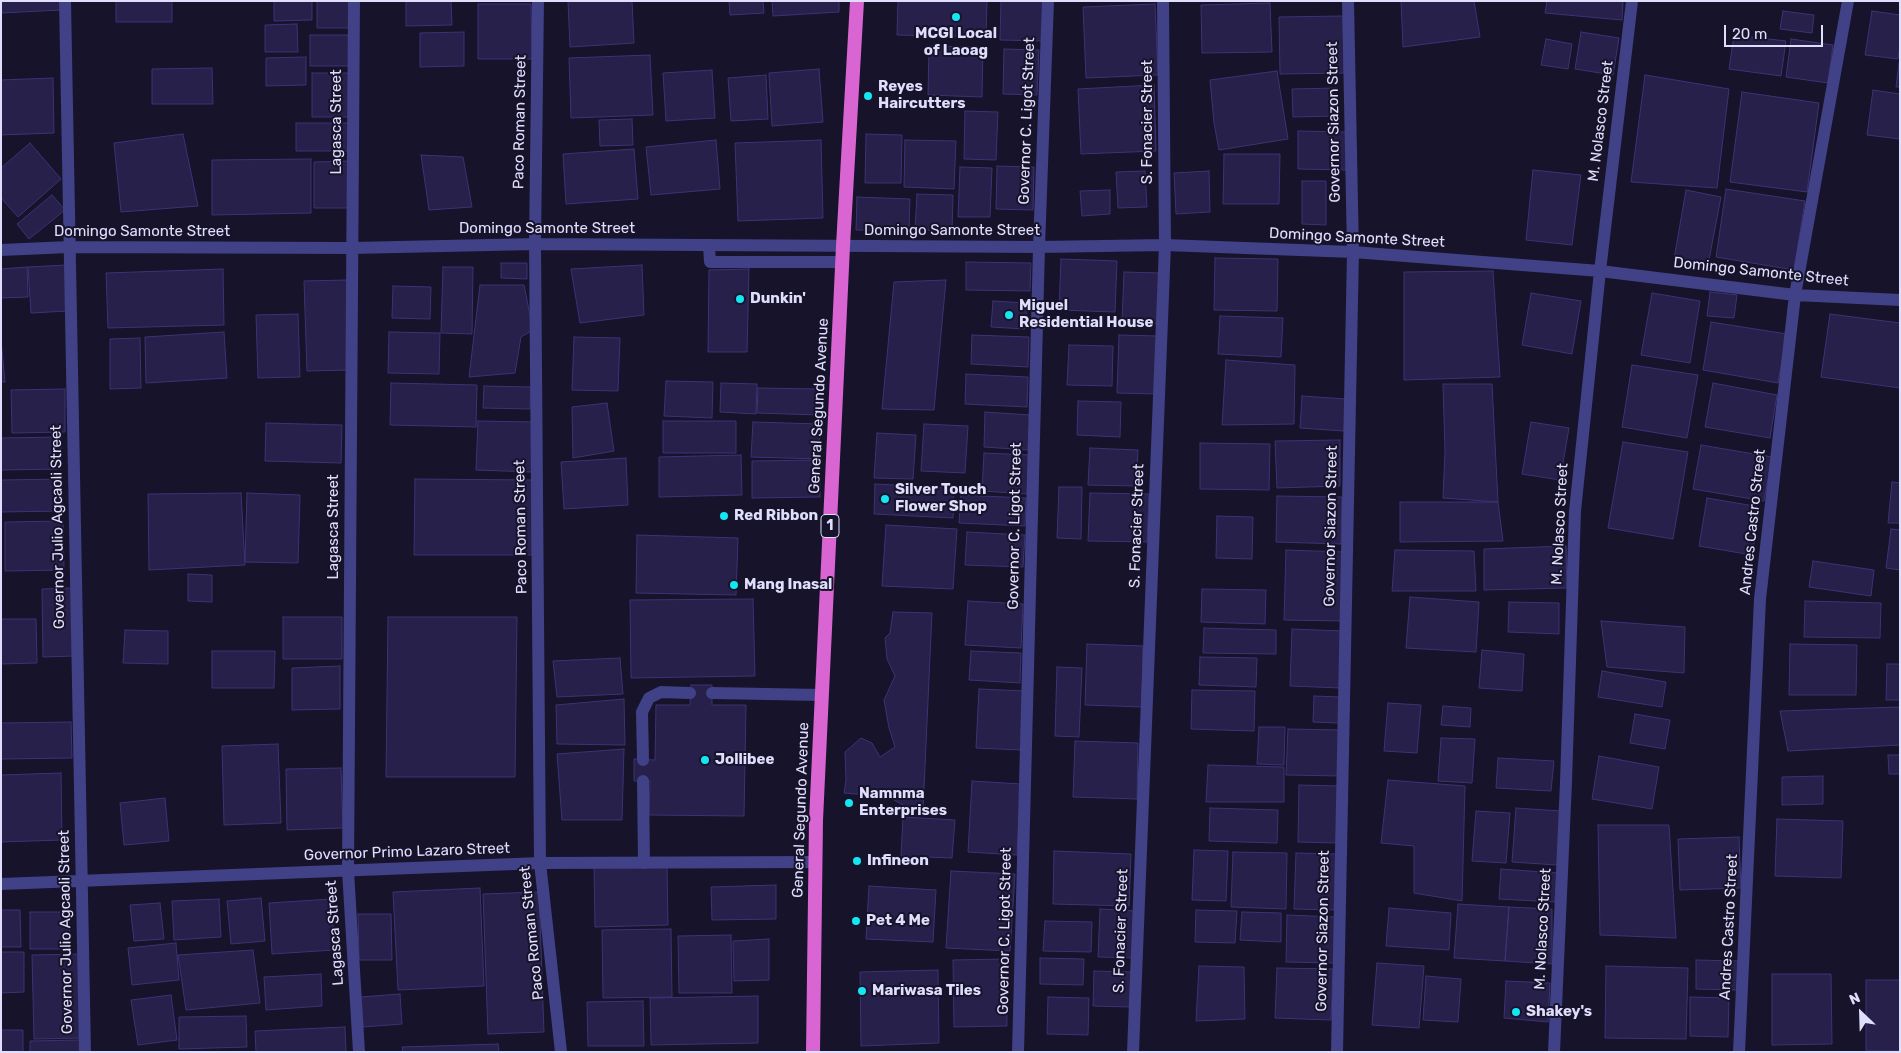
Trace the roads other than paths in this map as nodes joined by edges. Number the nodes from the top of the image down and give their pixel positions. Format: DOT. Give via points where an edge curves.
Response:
graph roads {
  1 [pos="65,1"];
  2 [pos="354,1"];
  3 [pos="538,1"];
  4 [pos="857,1"];
  5 [pos="1048,1"];
  6 [pos="1163,1"];
  7 [pos="1348,1"];
  8 [pos="1632,1"];
  9 [pos="1848,1"];
  10 [pos="535,244"];
  11 [pos="1165,245"];
  12 [pos="710,246"];
  13 [pos="842,246"];
  14 [pos="69,247"];
  15 [pos="1039,247"];
  16 [pos="352,248"];
  17 [pos="1,250"];
  18 [pos="1353,252"];
  19 [pos="842,262"];
  20 [pos="1600,271"];
  21 [pos="1795,294"];
  22 [pos="1900,300"];
  23 [pos="690,693"];
  24 [pos="712,693"];
  25 [pos="822,695"];
  26 [pos="643,760"];
  27 [pos="643,781"];
  28 [pos="644,862"];
  29 [pos="814,862"];
  30 [pos="540,863"];
  31 [pos="348,871"];
  32 [pos="80,882"];
  33 [pos="1,884"];
  34 [pos="85,1052"];
  35 [pos="359,1052"];
  36 [pos="561,1052"];
  37 [pos="813,1052"];
  38 [pos="1018,1052"];
  39 [pos="1133,1052"];
  40 [pos="1337,1052"];
  41 [pos="1554,1052"];
  42 [pos="1739,1052"];
  1 -- 14 [label="street, Governor Julio Agcaoli Street"];
  2 -- 16 [label="street, Lagasca Street"];
  3 -- 10 [label="street, Paco Roman Street"];
  4 -- 13 [label="highway, General Segundo Avenue / 1"];
  5 -- 15 [label="street, Governor C. Ligot Street"];
  6 -- 11 [label="street, S. Fonacier Street"];
  7 -- 18 [label="street, Governor Siazon Street"];
  8 -- 20 [label="street, M. Nolasco Street"];
  9 -- 21 [label="street, Andres Castro Street"];
  10 -- 12 [label="street, Domingo Samonte Street"];
  10 -- 16 [label="street, Domingo Samonte Street"];
  10 -- 30 [label="street, Paco Roman Street"];
  11 -- 15 [label="street, Domingo Samonte Street"];
  11 -- 18 [label="street, Domingo Samonte Street"];
  11 -- 39 [label="street, S. Fonacier Street"];
  12 -- 13 [label="street, Domingo Samonte Street"];
  12 -- 19 [label="street" via="710,262"];
  13 -- 15 [label="street, Domingo Samonte Street"];
  13 -- 19 [label="highway, General Segundo Avenue / 1"];
  14 -- 16 [label="street, Domingo Samonte Street"];
  14 -- 17 [label="street, Domingo Samonte Street"];
  14 -- 32 [label="street, Governor Julio Agcaoli Street"];
  15 -- 38 [label="street, Governor C. Ligot Street"];
  16 -- 31 [label="street, Lagasca Street"];
  18 -- 20 [label="street, Domingo Samonte Street"];
  18 -- 40 [label="street, Governor Siazon Street"];
  19 -- 25 [label="highway, General Segundo Avenue / 1"];
  20 -- 21 [label="street, Domingo Samonte Street"];
  20 -- 41 [label="street, M. Nolasco Street" via="1574,510"];
  21 -- 22 [label="street, Domingo Samonte Street"];
  21 -- 42 [label="street, Andres Castro Street" via="1760,599"];
  23 -- 26 [label="street" via="661,692 649,698 642,712"];
  24 -- 25 [label="street"];
  25 -- 29 [label="highway, General Segundo Avenue / 1"];
  27 -- 28 [label="street"];
  28 -- 29 [label="street, Governor Primo Lazaro Street"];
  28 -- 30 [label="street, Governor Primo Lazaro Street"];
  29 -- 37 [label="highway, General Segundo Avenue / 1"];
  30 -- 31 [label="street, Governor Primo Lazaro Street"];
  30 -- 36 [label="street, Paco Roman Street"];
  31 -- 32 [label="street, Governor Primo Lazaro Street"];
  31 -- 35 [label="street, Lagasca Street"];
  32 -- 33 [label="street, Governor Primo Lazaro Street"];
  32 -- 34 [label="street, Governor Julio Agcaoli Street"];
}
